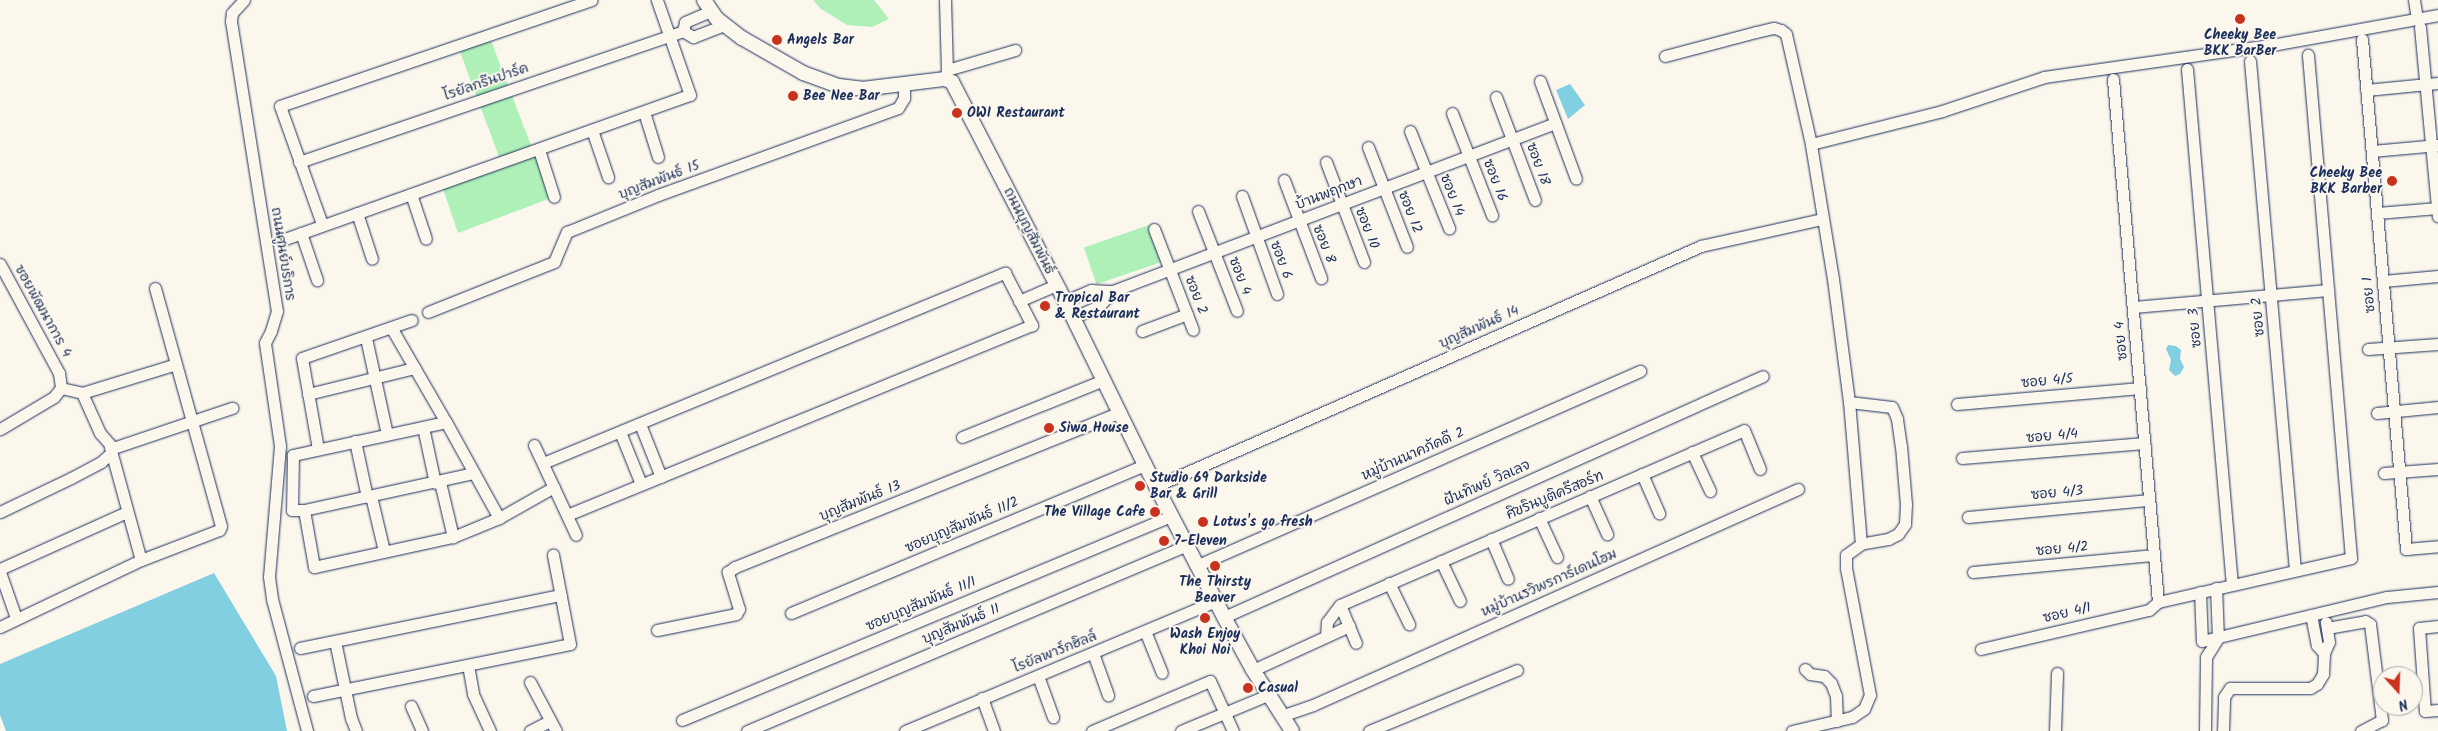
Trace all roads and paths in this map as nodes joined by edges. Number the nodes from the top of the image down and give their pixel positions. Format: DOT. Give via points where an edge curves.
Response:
graph roads {
  1 [pos="244,0"];
  2 [pos="591,0"];
  3 [pos="657,0"];
  4 [pos="945,0"];
  5 [pos="2414,0"];
  6 [pos="707,6"];
  7 [pos="2438,15"];
  8 [pos="2419,23"];
  9 [pos="724,25"];
  10 [pos="683,31"];
  11 [pos="669,36"];
  12 [pos="2362,39"];
  13 [pos="1015,50"];
  14 [pos="2308,55"];
  15 [pos="1665,56"];
  16 [pos="2250,62"];
  17 [pos="2187,69"];
  18 [pos="946,74"];
  19 [pos="2113,79"];
  20 [pos="1540,81"];
  21 [pos="2438,83"];
  22 [pos="2426,84"];
  23 [pos="904,86"];
  24 [pos="2366,90"];
  25 [pos="1496,97"];
  26 [pos="644,112"];
  27 [pos="1452,112"];
  28 [pos="1555,123"];
  29 [pos="592,130"];
  30 [pos="1410,131"];
  31 [pos="1513,140"];
  32 [pos="1811,144"];
  33 [pos="2435,145"];
  34 [pos="1368,147"];
  35 [pos="539,150"];
  36 [pos="2372,151"];
  37 [pos="1470,156"];
  38 [pos="658,157"];
  39 [pos="299,162"];
  40 [pos="1326,162"];
  41 [pos="1427,172"];
  42 [pos="608,177"];
  43 [pos="1576,179"];
  44 [pos="1284,180"];
  45 [pos="1384,188"];
  46 [pos="411,194"];
  47 [pos="1242,196"];
  48 [pos="554,197"];
  49 [pos="1535,200"];
  50 [pos="1342,204"];
  51 [pos="2438,210"];
  52 [pos="1198,211"];
  53 [pos="357,213"];
  54 [pos="2377,213"];
  55 [pos="1492,215"];
  56 [pos="1822,219"];
  57 [pos="1298,221"];
  58 [pos="322,224"];
  59 [pos="1449,228"];
  60 [pos="1154,229"];
  61 [pos="301,233"];
  62 [pos="1256,237"];
  63 [pos="426,239"];
  64 [pos="282,240"];
  65 [pos="1407,246"];
  66 [pos="1215,253"];
  67 [pos="372,259"];
  68 [pos="1364,262"];
  69 [pos="0,264"];
  70 [pos="1170,270"];
  71 [pos="2438,276"];
  72 [pos="1321,278"];
  73 [pos="317,280"];
  74 [pos="2383,281"];
  75 [pos="1056,285"];
  76 [pos="155,288"];
  77 [pos="2328,290"];
  78 [pos="1113,291"];
  79 [pos="1277,294"];
  80 [pos="2271,295"];
  81 [pos="2208,300"];
  82 [pos="1019,301"];
  83 [pos="1065,301"];
  84 [pos="2133,307"];
  85 [pos="1237,311"];
  86 [pos="428,312"];
  87 [pos="1187,314"];
  88 [pos="1072,318"];
  89 [pos="412,320"];
  90 [pos="392,329"];
  91 [pos="1194,330"];
  92 [pos="1142,331"];
  93 [pos="366,338"];
  94 [pos="2438,344"];
  95 [pos="2389,348"];
  96 [pos="2368,349"];
  97 [pos="176,364"];
  98 [pos="415,368"];
  99 [pos="1640,370"];
  100 [pos="1763,376"];
  101 [pos="374,378"];
  102 [pos="1104,380"];
  103 [pos="61,388"];
  104 [pos="2140,388"];
  105 [pos="82,393"];
  106 [pos="308,394"];
  107 [pos="1849,402"];
  108 [pos="1957,404"];
  109 [pos="2438,407"];
  110 [pos="232,408"];
  111 [pos="2394,411"];
  112 [pos="1120,412"];
  113 [pos="2377,413"];
  114 [pos="192,422"];
  115 [pos="446,422"];
  116 [pos="640,424"];
  117 [pos="423,427"];
  118 [pos="0,429"];
  119 [pos="620,432"];
  120 [pos="387,434"];
  121 [pos="962,437"];
  122 [pos="355,441"];
  123 [pos="2144,443"];
  124 [pos="534,445"];
  125 [pos="318,449"];
  126 [pos="110,450"];
  127 [pos="1692,452"];
  128 [pos="1962,458"];
  129 [pos="543,463"];
  130 [pos="1145,465"];
  131 [pos="1760,469"];
  132 [pos="2438,469"];
  133 [pos="2400,472"];
  134 [pos="474,473"];
  135 [pos="2384,473"];
  136 [pos="1642,474"];
  137 [pos="661,477"];
  138 [pos="437,482"];
  139 [pos="641,484"];
  140 [pos="1156,486"];
  141 [pos="554,487"];
  142 [pos="1798,489"];
  143 [pos="1710,491"];
  144 [pos="369,496"];
  145 [pos="1590,496"];
  146 [pos="2149,500"];
  147 [pos="304,510"];
  148 [pos="0,512"];
  149 [pos="128,512"];
  150 [pos="1659,513"];
  151 [pos="567,515"];
  152 [pos="1171,516"];
  153 [pos="1968,516"];
  154 [pos="499,518"];
  155 [pos="1539,518"];
  156 [pos="1607,534"];
  157 [pos="576,535"];
  158 [pos="453,536"];
  159 [pos="1491,539"];
  160 [pos="1861,544"];
  161 [pos="1187,545"];
  162 [pos="2438,546"];
  163 [pos="384,552"];
  164 [pos="553,555"];
  165 [pos="2154,555"];
  166 [pos="1557,557"];
  167 [pos="141,560"];
  168 [pos="1441,561"];
  169 [pos="1198,565"];
  170 [pos="2295,570"];
  171 [pos="0,571"];
  172 [pos="1974,572"];
  173 [pos="1508,579"];
  174 [pos="1389,583"];
  175 [pos="2232,585"];
  176 [pos="2216,588"];
  177 [pos="2200,592"];
  178 [pos="2438,592"];
  179 [pos="561,595"];
  180 [pos="1216,601"];
  181 [pos="1460,601"];
  182 [pos="2158,602"];
  183 [pos="1340,605"];
  184 [pos="2324,612"];
  185 [pos="791,613"];
  186 [pos="2311,615"];
  187 [pos="1224,617"];
  188 [pos="16,618"];
  189 [pos="1409,624"];
  190 [pos="0,626"];
  191 [pos="1350,626"];
  192 [pos="2438,626"];
  193 [pos="2327,628"];
  194 [pos="658,630"];
  195 [pos="1145,631"];
  196 [pos="1326,636"];
  197 [pos="2218,638"];
  198 [pos="335,641"];
  199 [pos="1356,643"];
  200 [pos="300,648"];
  201 [pos="1981,649"];
  202 [pos="1092,653"];
  203 [pos="2324,653"];
  204 [pos="468,665"];
  205 [pos="1805,669"];
  206 [pos="1253,670"];
  207 [pos="1517,670"];
  208 [pos="1162,673"];
  209 [pos="2057,673"];
  210 [pos="1038,676"];
  211 [pos="530,682"];
  212 [pos="345,690"];
  213 [pos="1108,695"];
  214 [pos="1268,695"];
  215 [pos="313,696"];
  216 [pos="982,698"];
  217 [pos="411,706"];
  218 [pos="2438,710"];
  219 [pos="1224,712"];
  220 [pos="1282,716"];
  221 [pos="1053,717"];
  222 [pos="682,720"];
  223 [pos="1837,721"];
  224 [pos="553,726"];
  225 [pos="924,727"];
  226 [pos="306,731"];
  227 [pos="356,731"];
  228 [pos="422,731"];
  229 [pos="490,731"];
  230 [pos="530,731"];
  231 [pos="747,731"];
  232 [pos="905,731"];
  233 [pos="994,731"];
  234 [pos="1092,731"];
  235 [pos="1181,731"];
  236 [pos="1233,731"];
  237 [pos="1292,731"];
  238 [pos="1370,731"];
  239 [pos="1792,731"];
  240 [pos="2055,731"];
  241 [pos="2205,731"];
  242 [pos="2223,731"];
  243 [pos="2361,731"];
  1 -- 226 [label="street, ถนนศูนย์บริการ" via="232,13 231,21 277,311 265,342 280,446 269,578"];
  2 -- 39 [label="street" via="280,106"];
  3 -- 11 [label="street"];
  4 -- 18 [label="street"];
  5 -- 8 [label="street"];
  6 -- 9 [label="street"];
  6 -- 10 [label="street, โรยัลกรีนปาร์ค" via="686,22"];
  7 -- 8 [label="street"];
  8 -- 22 [label="street"];
  8 -- 32 [label="street" via="2044,77 1942,111"];
  9 -- 10 [label="street, โรยัลกรีนปาร์ค" via="693,37"];
  9 -- 23 [label="street" via="804,73 839,86 862,89"];
  10 -- 11 [label="street, โรยัลกรีนปาร์ค"];
  11 -- 26 [label="street" via="690,95"];
  11 -- 39 [label="street, โรยัลกรีนปาร์ค"];
  12 -- 24 [label="street, ซอย 1"];
  13 -- 18 [label="street"];
  14 -- 77 [label="street"];
  15 -- 32 [label="street" via="1756,32 1774,28 1781,30 1788,42"];
  16 -- 80 [label="street, ซอย 2"];
  17 -- 81 [label="street, ซอย 3"];
  18 -- 23 [label="street"];
  18 -- 75 [label="street, ถนนบุญสัมพันธ์" via="958,91"];
  19 -- 84 [label="street, ซอย 4"];
  20 -- 28 [label="street"];
  21 -- 22 [label="street"];
  22 -- 24 [label="street"];
  22 -- 33 [label="street"];
  23 -- 86 [label="street, บุญสัมพันธ์ 15" via="904,98 898,108 658,195 567,232 554,262"];
  24 -- 36 [label="street, ซอย 1"];
  25 -- 31 [label="street, ซอย 18"];
  26 -- 29 [label="street"];
  26 -- 38 [label="street"];
  27 -- 37 [label="street, ซอย 16"];
  28 -- 31 [label="street, บ้านพฤกษา"];
  28 -- 43 [label="street"];
  29 -- 35 [label="street"];
  29 -- 42 [label="street"];
  30 -- 41 [label="street, ซอย 14"];
  31 -- 37 [label="street, บ้านพฤกษา"];
  31 -- 49 [label="street, ซอย 18"];
  32 -- 56 [label="street"];
  33 -- 36 [label="street"];
  33 -- 51 [label="street"];
  34 -- 45 [label="street, ซอย 12"];
  35 -- 46 [label="street"];
  35 -- 48 [label="street"];
  36 -- 54 [label="street, ซอย 1"];
  37 -- 41 [label="street, บ้านพฤกษา"];
  37 -- 55 [label="street, ซอย 16"];
  39 -- 58 [label="street"];
  40 -- 50 [label="street, ซอย 10"];
  41 -- 45 [label="street, บ้านพฤกษา"];
  41 -- 59 [label="street, ซอย 14"];
  44 -- 57 [label="street, ซอย 8"];
  45 -- 50 [label="street, บ้านพฤกษา"];
  45 -- 65 [label="street, ซอย 12"];
  46 -- 53 [label="street"];
  46 -- 63 [label="street"];
  47 -- 62 [label="street, ซอย 6"];
  50 -- 57 [label="street, บ้านพฤกษา"];
  50 -- 68 [label="street, ซอย 10"];
  51 -- 54 [label="street"];
  52 -- 66 [label="street"];
  53 -- 58 [label="street"];
  53 -- 67 [label="street"];
  54 -- 74 [label="street, ซอย 1"];
  56 -- 107 [label="street"];
  56 -- 140 [label="street, บุญสัมพันธ์ 14" via="1701,246"];
  57 -- 62 [label="street, บ้านพฤกษา"];
  57 -- 72 [label="street, ซอย 8"];
  58 -- 61 [label="street"];
  60 -- 70 [label="street"];
  61 -- 64 [label="street"];
  61 -- 73 [label="street"];
  62 -- 66 [label="street, บ้านพฤกษา"];
  62 -- 79 [label="street, ซอย 6"];
  66 -- 70 [label="street, บ้านพฤกษา"];
  66 -- 85 [label="street, ซอย 4"];
  69 -- 103 [label="street, ซอยพัฒนาการ 4" via="59,373"];
  70 -- 78 [label="street, บ้านพฤกษา"];
  70 -- 87 [label="street, ซอย 2"];
  71 -- 74 [label="street"];
  74 -- 95 [label="street, ซอย 1"];
  75 -- 82 [label="street"];
  75 -- 83 [label="street, ถนนบุญสัมพันธ์"];
  76 -- 97 [label="street"];
  77 -- 80 [label="street"];
  77 -- 170 [label="street, ซอย 4/1" via="2351,558"];
  78 -- 83 [label="street, บ้านพฤกษา" via="1091,290"];
  78 -- 88 [label="street, บ้านพฤกษา" via="1099,306"];
  80 -- 81 [label="street"];
  80 -- 170 [label="street, ซอย 2"];
  81 -- 84 [label="street"];
  81 -- 175 [label="street, ซอย 3"];
  82 -- 116 [label="street" via="1005,273"];
  82 -- 137 [label="street" via="1032,326"];
  83 -- 88 [label="street, ถนนบุญสัมพันธ์"];
  84 -- 104 [label="street, ซอย 4"];
  87 -- 91 [label="street, ซอย 2"];
  87 -- 92 [label="street"];
  88 -- 102 [label="street, ถนนบุญสัมพันธ์"];
  89 -- 90 [label="street"];
  90 -- 93 [label="street"];
  90 -- 98 [label="street"];
  93 -- 101 [label="street"];
  93 -- 106 [label="street" via="302,358"];
  94 -- 95 [label="street"];
  95 -- 96 [label="street"];
  95 -- 111 [label="street, ซอย 1"];
  97 -- 105 [label="street"];
  97 -- 114 [label="street"];
  98 -- 101 [label="street"];
  98 -- 115 [label="street"];
  99 -- 169 [label="street, หมู่บ้านนาคภัคดี 2"];
  100 -- 187 [label="street, ฝันทิพย์ วิลเลจ"];
  101 -- 106 [label="street"];
  101 -- 120 [label="street"];
  102 -- 112 [label="street, ถนนบุญสัมพันธ์"];
  102 -- 121 [label="street"];
  103 -- 105 [label="street"];
  103 -- 118 [label="street" via="54,397"];
  104 -- 108 [label="street, ซอย 4/5"];
  104 -- 123 [label="street, ซอย 4"];
  105 -- 126 [label="street"];
  106 -- 125 [label="street"];
  107 -- 160 [label="street"];
  107 -- 160 [label="street" via="1892,407 1901,446 1905,524 1898,534 1888,539"];
  109 -- 111 [label="street"];
  110 -- 114 [label="street"];
  111 -- 113 [label="street"];
  111 -- 133 [label="street, ซอย 1"];
  112 -- 130 [label="street, ถนนบุญสัมพันธ์"];
  112 -- 194 [label="street, บุญสัมพันธ์ 13" via="730,569 728,572 739,609 736,614"];
  114 -- 126 [label="street"];
  114 -- 167 [label="street" via="219,530"];
  115 -- 117 [label="street"];
  115 -- 134 [label="street"];
  116 -- 119 [label="street"];
  116 -- 137 [label="street"];
  117 -- 120 [label="street"];
  117 -- 138 [label="street"];
  119 -- 129 [label="street"];
  119 -- 139 [label="street"];
  120 -- 122 [label="street"];
  122 -- 125 [label="street"];
  122 -- 144 [label="street"];
  123 -- 128 [label="street, ซอย 4/4"];
  123 -- 146 [label="street, ซอย 4"];
  124 -- 129 [label="street"];
  125 -- 147 [label="street" via="293,455 292,510"];
  126 -- 148 [label="street" via="101,462"];
  126 -- 149 [label="street"];
  127 -- 131 [label="street, ศิขรินบูติครีสอร์ท" via="1744,430"];
  127 -- 136 [label="street, ศิขรินบูติครีสอร์ท"];
  127 -- 143 [label="street"];
  129 -- 141 [label="street"];
  130 -- 140 [label="street, ถนนบุญสัมพันธ์"];
  130 -- 185 [label="street, ซอยบุญสัมพันธ์ 11/2"];
  132 -- 133 [label="street"];
  133 -- 135 [label="street"];
  133 -- 162 [label="street, ซอย 1" via="2406,549"];
  134 -- 138 [label="street"];
  134 -- 154 [label="street"];
  136 -- 145 [label="street, ศิขรินบูติครีสอร์ท"];
  136 -- 150 [label="street"];
  137 -- 139 [label="street"];
  138 -- 144 [label="street"];
  138 -- 158 [label="street"];
  139 -- 151 [label="street"];
  140 -- 152 [label="street, ถนนบุญสัมพันธ์"];
  141 -- 151 [label="street"];
  141 -- 154 [label="street"];
  142 -- 220 [label="street, หมู่บ้านรวิพรการ์เดนโฮม"];
  144 -- 147 [label="street"];
  144 -- 163 [label="street"];
  145 -- 155 [label="street, ศิขรินบูติครีสอร์ท"];
  145 -- 156 [label="street"];
  146 -- 153 [label="street, ซอย 4/3"];
  146 -- 165 [label="street, ซอย 4"];
  147 -- 163 [label="street" via="314,567"];
  149 -- 167 [label="street"];
  149 -- 171 [label="street"];
  151 -- 157 [label="street"];
  152 -- 161 [label="street, ถนนบุญสัมพันธ์"];
  152 -- 222 [label="street, ซอยบุญสัมพันธ์ 11/1"];
  154 -- 158 [label="street"];
  155 -- 159 [label="street, ศิขรินบูติครีสอร์ท"];
  155 -- 166 [label="street"];
  158 -- 163 [label="street"];
  159 -- 168 [label="street, ศิขรินบูติครีสอร์ท"];
  159 -- 173 [label="street"];
  160 -- 223 [label="street" via="1846,555 1846,568 1870,695 1864,709"];
  161 -- 169 [label="street, ถนนบุญสัมพันธ์"];
  161 -- 231 [label="street, บุญสัมพันธ์ 11"];
  164 -- 179 [label="street"];
  165 -- 172 [label="street, ซอย 4/2"];
  165 -- 182 [label="street, ซอย 4"];
  167 -- 188 [label="street"];
  168 -- 174 [label="street, ศิขรินบูติครีสอร์ท"];
  168 -- 181 [label="street"];
  169 -- 180 [label="street, ถนนบุญสัมพันธ์"];
  170 -- 175 [label="street, ซอย 4/1"];
  171 -- 188 [label="street"];
  174 -- 183 [label="street, ศิขรินบูติครีสอร์ท"];
  174 -- 189 [label="street"];
  175 -- 176 [label="street, ซอย 4/1"];
  176 -- 177 [label="street, ซอย 4/1"];
  176 -- 197 [label="street"];
  177 -- 182 [label="street, ซอย 4/1"];
  177 -- 197 [label="street" via="2202,641"];
  178 -- 184 [label="street" via="2387,598"];
  179 -- 198 [label="street"];
  179 -- 204 [label="street" via="570,644"];
  180 -- 187 [label="street, ถนนบุญสัมพันธ์"];
  180 -- 195 [label="street, โรยัลพาร์กฮิลล์"];
  182 -- 201 [label="street, ซอย 4/1" via="2149,610"];
  183 -- 191 [label="street"];
  183 -- 196 [label="street" via="1326,622"];
  184 -- 186 [label="street"];
  184 -- 193 [label="street"];
  186 -- 197 [label="street"];
  186 -- 203 [label="street" via="2317,645"];
  187 -- 206 [label="street, ถนนบุญสัมพันธ์"];
  188 -- 190 [label="street"];
  191 -- 196 [label="street"];
  191 -- 199 [label="street"];
  192 -- 218 [label="street" via="2419,628 2425,711"];
  193 -- 203 [label="street" via="2329,642"];
  193 -- 243 [label="street" via="2365,620 2370,624 2382,720"];
  195 -- 202 [label="street, โรยัลพาร์กฮิลล์"];
  195 -- 208 [label="street"];
  196 -- 206 [label="street"];
  197 -- 241 [label="street" via="2206,657"];
  198 -- 200 [label="street"];
  198 -- 212 [label="street"];
  202 -- 210 [label="street, โรยัลพาร์กฮิลล์"];
  202 -- 213 [label="street"];
  203 -- 242 [label="street" via="2323,674 2310,688 2230,688 2224,697"];
  204 -- 212 [label="street"];
  204 -- 229 [label="street" via="474,694"];
  205 -- 223 [label="street" via="1810,674 1824,676 1831,683 1836,696"];
  206 -- 214 [label="street, ถนนบุญสัมพันธ์"];
  207 -- 238 [label="street"];
  209 -- 240 [label="street"];
  210 -- 216 [label="street, โรยัลพาร์กฮิลล์"];
  210 -- 221 [label="street"];
  211 -- 224 [label="street"];
  212 -- 215 [label="street"];
  212 -- 227 [label="street"];
  214 -- 219 [label="street"];
  214 -- 220 [label="street, ถนนบุญสัมพันธ์"];
  216 -- 225 [label="street, โรยัลพาร์กฮิลล์"];
  216 -- 233 [label="street"];
  217 -- 228 [label="street"];
  219 -- 234 [label="street" via="1210,681"];
  219 -- 235 [label="street"];
  219 -- 236 [label="street"];
  220 -- 237 [label="street, ถนนบุญสัมพันธ์"];
  223 -- 239 [label="street"];
  224 -- 230 [label="street"];
  225 -- 232 [label="street, โรยัลพาร์กฮิลล์"];
}
